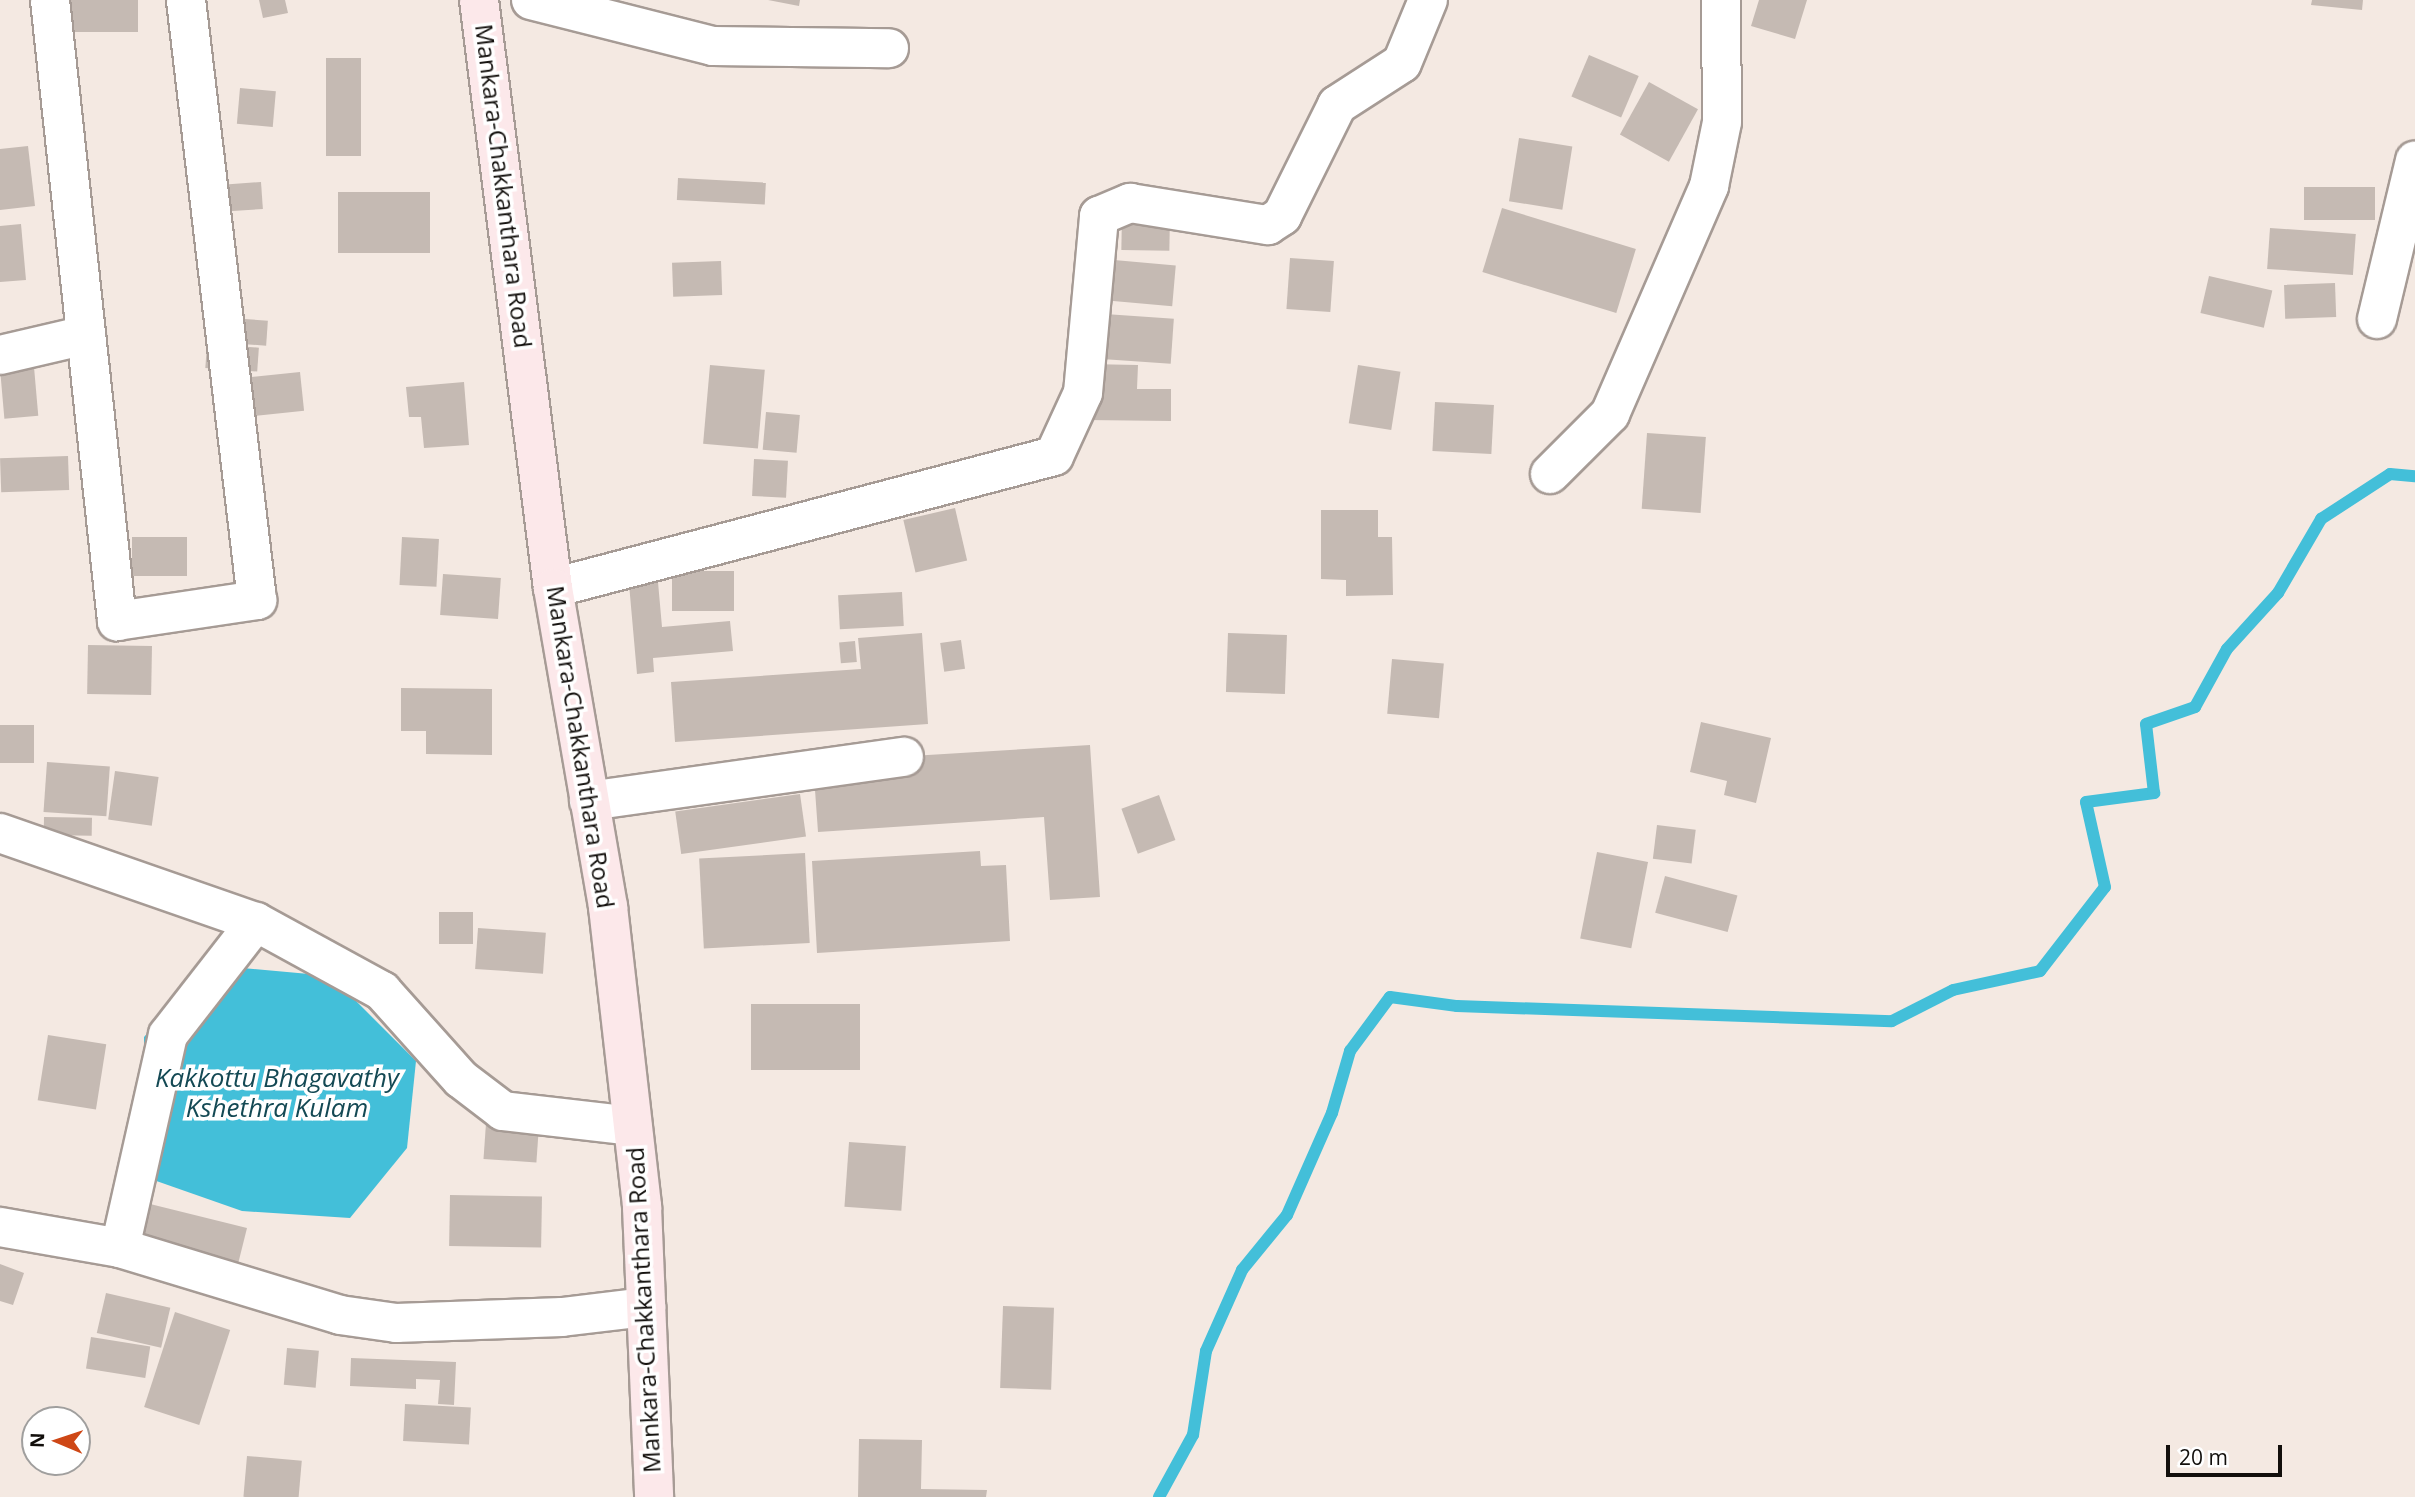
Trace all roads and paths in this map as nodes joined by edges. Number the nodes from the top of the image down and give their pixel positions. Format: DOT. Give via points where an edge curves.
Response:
graph roads {
  1 [pos="50,0"];
  2 [pos="186,0"];
  3 [pos="479,0"];
  4 [pos="531,0"];
  5 [pos="1428,0"];
  6 [pos="1718,1"];
  7 [pos="889,48"];
  8 [pos="2415,161"];
  9 [pos="2377,319"];
  10 [pos="86,334"];
  11 [pos="0,355"];
  12 [pos="1550,474"];
  13 [pos="554,587"];
  14 [pos="904,757"];
  15 [pos="589,801"];
  16 [pos="0,833"];
  17 [pos="256,922"];
  18 [pos="632,1126"];
  19 [pos="0,1227"];
  20 [pos="120,1248"];
  21 [pos="646,1307"];
  22 [pos="654,1497"];
  1 -- 10 [label="street"];
  2 -- 10 [label="street" via="257,600 117,621"];
  3 -- 13 [label="main road, Mankara-Chakkanthara Road"];
  4 -- 7 [label="street" via="713,46"];
  5 -- 13 [label="street" via="1402,63 1337,105 1282,216 1268,225 1130,204 1099,216 1083,393 1054,457"];
  6 -- 12 [label="street" via="1722,122 1709,186 1610,414"];
  8 -- 9 [label="street"];
  10 -- 11 [label="street"];
  13 -- 15 [label="main road, Mankara-Chakkanthara Road"];
  14 -- 15 [label="street"];
  15 -- 18 [label="main road, Mankara-Chakkanthara Road" via="608,907"];
  16 -- 17 [label="street"];
  17 -- 18 [label="street" via="382,991 461,1079 503,1111"];
  17 -- 20 [label="street" via="167,1035"];
  18 -- 21 [label="main road, Mankara-Chakkanthara Road"];
  19 -- 20 [label="street"];
  20 -- 21 [label="street" via="340,1315 396,1323 562,1317"];
  21 -- 22 [label="main road, Mankara-Chakkanthara Road"];
}
